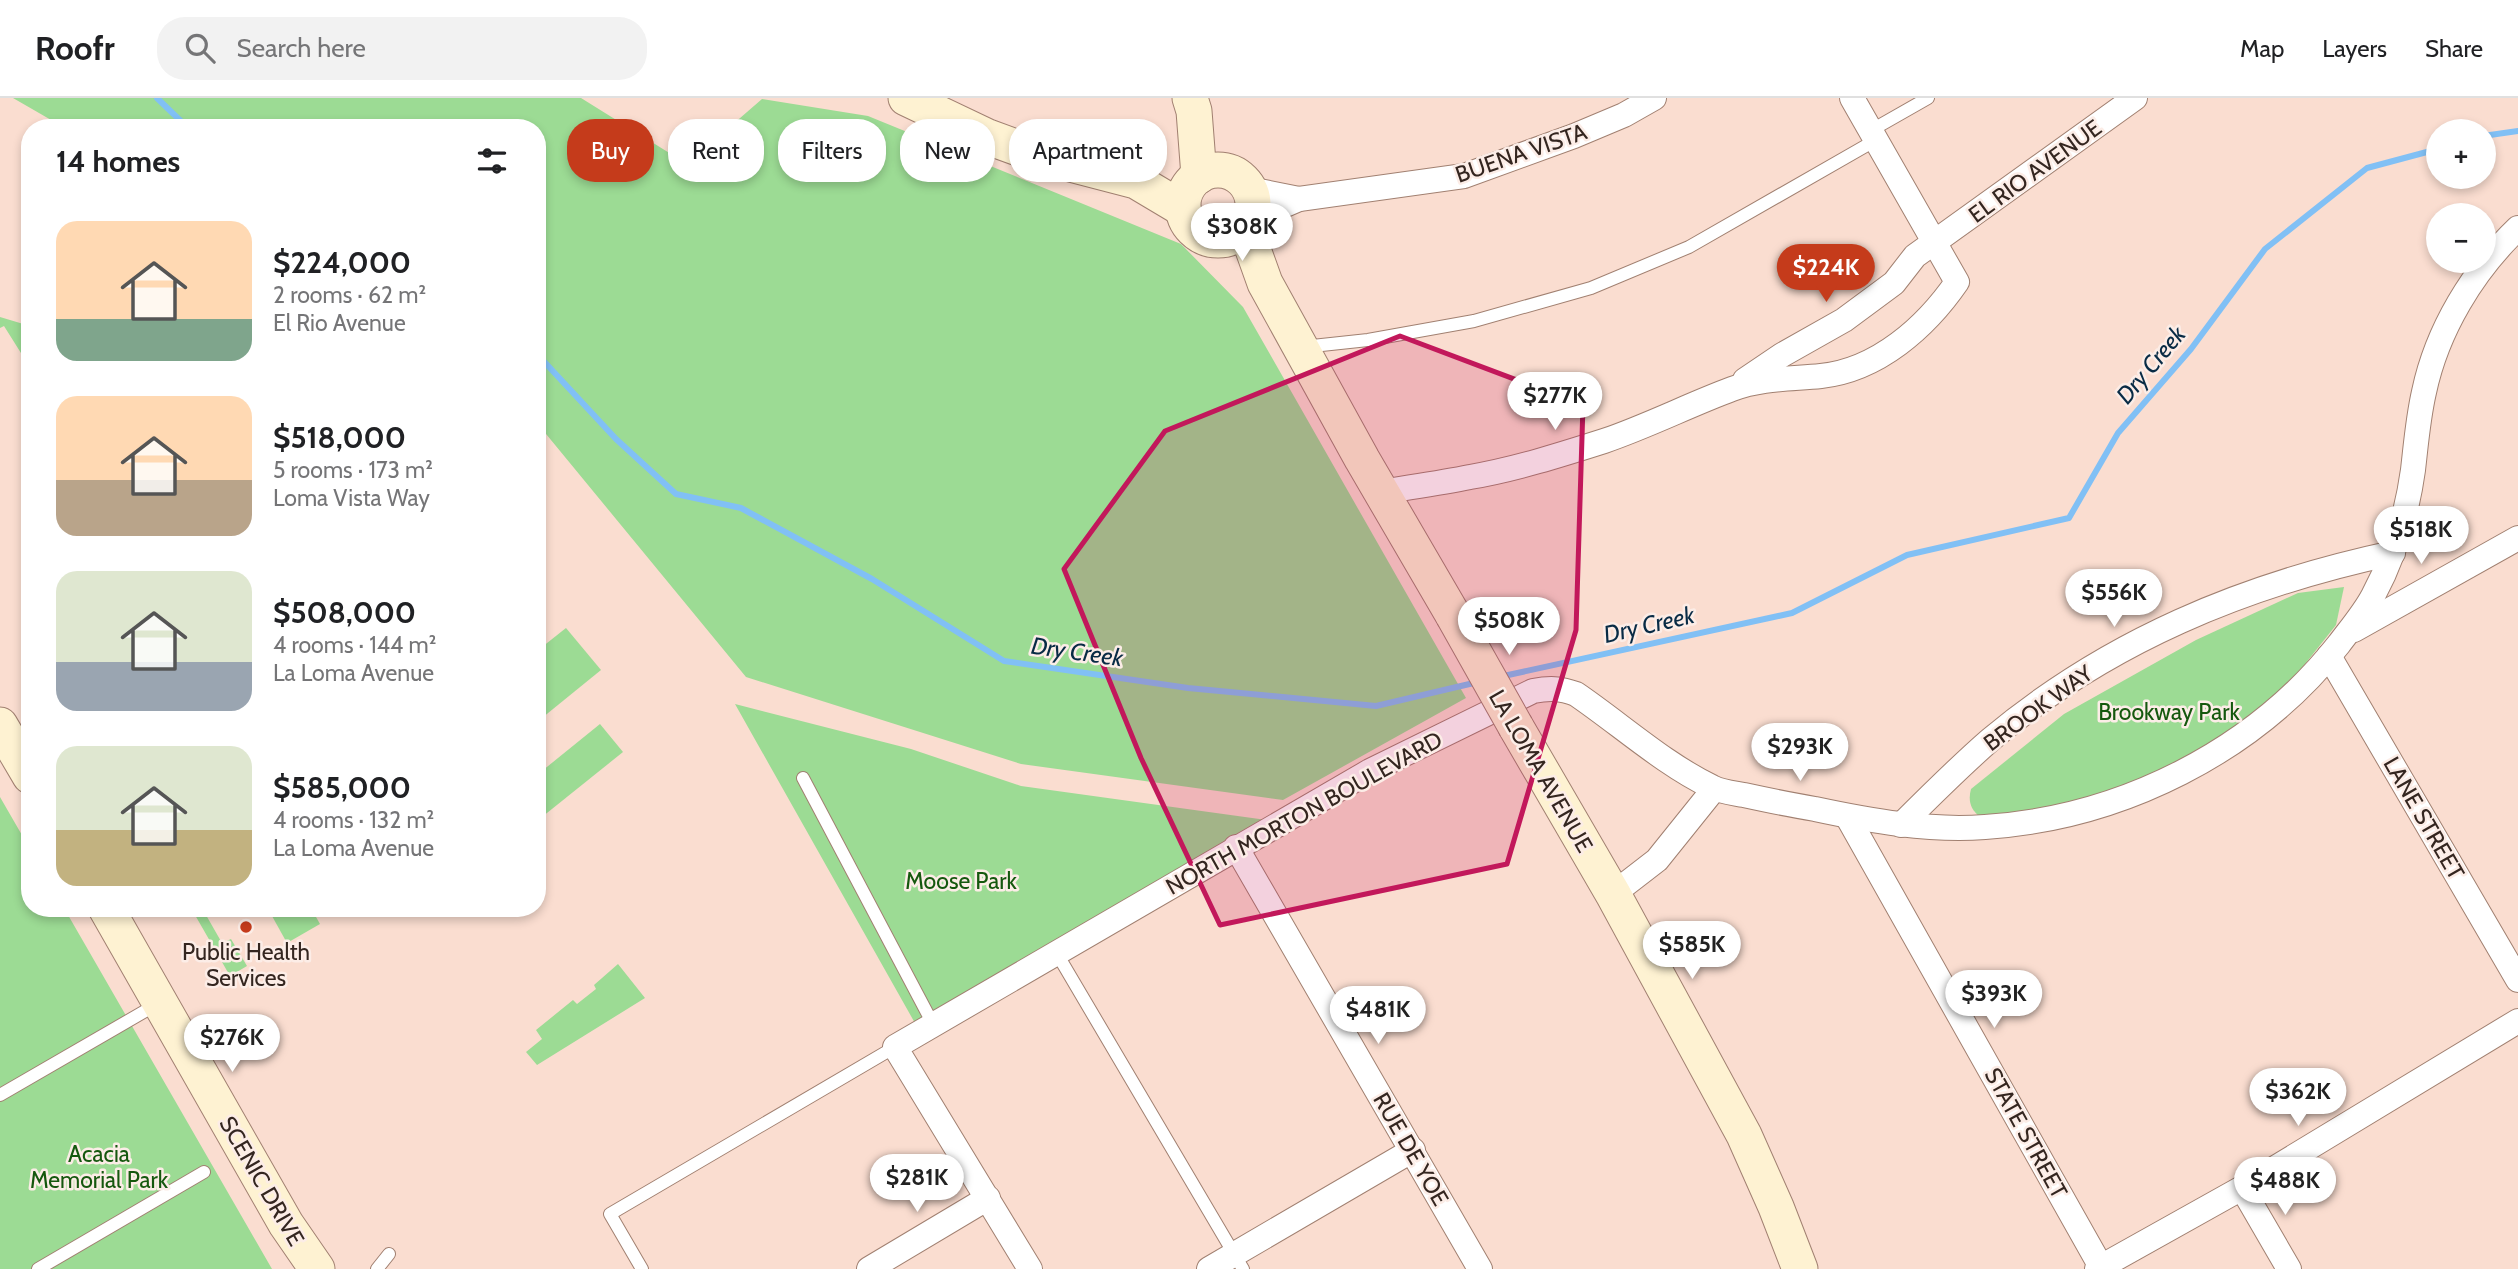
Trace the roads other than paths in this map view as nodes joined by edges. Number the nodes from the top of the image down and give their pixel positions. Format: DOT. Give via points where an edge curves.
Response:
graph roads {
  1 [pos="906,98"];
  2 [pos="1654,98"];
  3 [pos="1852,98"];
  4 [pos="1928,98"];
  5 [pos="2135,98"];
  6 [pos="1192,105"];
  7 [pos="1873,136"];
  8 [pos="1192,188"];
  9 [pos="1238,210"];
  10 [pos="2518,228"];
  11 [pos="1934,243"];
  12 [pos="1300,347"];
  13 [pos="1733,388"];
  14 [pos="1381,492"];
  15 [pos="2518,538"];
  16 [pos="2393,553"];
  17 [pos="2346,634"];
  18 [pos="2329,656"];
  19 [pos="0,725"];
  20 [pos="21,761"];
  21 [pos="803,778"];
  22 [pos="1714,789"];
  23 [pos="1847,816"];
  24 [pos="1901,825"];
  25 [pos="1236,847"];
  26 [pos="1613,894"];
  27 [pos="111,917"];
  28 [pos="1056,952"];
  29 [pos="2518,980"];
  30 [pos="160,1002"];
  31 [pos="2518,1021"];
  32 [pos="933,1024"];
  33 [pos="895,1047"];
  34 [pos="0,1095"];
  35 [pos="1413,1150"];
  36 [pos="204,1172"];
  37 [pos="2242,1188"];
  38 [pos="988,1198"];
  39 [pos="389,1254"];
  40 [pos="1239,1262"];
  41 [pos="2099,1268"];
  42 [pos="38,1269"];
  43 [pos="317,1269"];
  44 [pos="377,1269"];
  45 [pos="642,1269"];
  46 [pos="869,1269"];
  47 [pos="1030,1269"];
  48 [pos="1209,1269"];
  49 [pos="1480,1269"];
  50 [pos="1800,1269"];
  51 [pos="2289,1269"];
  1 -- 8 [label="main road" via="1040,156 1136,181"];
  2 -- 9 [label="street, BUENA VISTA" via="1624,116 1464,176"];
  3 -- 7 [label="street"];
  4 -- 7 [label="lane"];
  5 -- 11 [label="street, EL RIO AVENUE"];
  6 -- 8 [label="main road, LA LOMA AVENUE"];
  6 -- 9 [label="main road, LA LOMA AVENUE" via="1219,152"];
  7 -- 11 [label="street"];
  7 -- 12 [label="lane" via="1689,247 1591,288 1474,321"];
  8 -- 9 [label="main road" via="1214,170 1226,170"];
  8 -- 9 [label="main road" via="1193,229 1203,236"];
  9 -- 12 [label="main road, LA LOMA AVENUE" via="1235,253 1265,283"];
  10 -- 16 [label="street, NORTH MORTON BOULEVARD" via="2483,266 2439,343 2424,388 2413,472"];
  11 -- 13 [label="street, EL RIO AVENUE" via="1915,256 1894,284"];
  11 -- 13 [label="street, EL RIO AVENUE" via="1957,282 1918,329 1891,349 1823,376 1774,379"];
  12 -- 14 [label="main road, LA LOMA AVENUE"];
  13 -- 14 [label="street, EL RIO AVENUE" via="1661,420 1541,460"];
  14 -- 26 [label="main road, LA LOMA AVENUE, bridge"];
  15 -- 17 [label="street"];
  16 -- 17 [label="street, NORTH MORTON BOULEVARD" via="2373,596"];
  16 -- 24 [label="street, BROOK WAY" via="2259,588 2145,637 2040,702 1982,747"];
  17 -- 18 [label="street, NORTH MORTON BOULEVARD"];
  18 -- 24 [label="street, NORTH MORTON BOULEVARD" via="2261,721 2222,749 2127,797 2035,821 1984,827"];
  18 -- 29 [label="street, LANE STREET"];
  19 -- 20 [label="main road"];
  21 -- 32 [label="lane"];
  22 -- 23 [label="street, NORTH MORTON BOULEVARD"];
  22 -- 25 [label="street, NORTH MORTON BOULEVARD" via="1576,694 1547,688 1370,771"];
  22 -- 26 [label="street" via="1657,860"];
  23 -- 24 [label="street, NORTH MORTON BOULEVARD"];
  23 -- 41 [label="street, STATE STREET"];
  25 -- 28 [label="street, NORTH MORTON BOULEVARD"];
  25 -- 35 [label="street, RUE DE YOE"];
  26 -- 50 [label="main road, LA LOMA AVENUE" via="1744,1135"];
  27 -- 30 [label="main road, SCENIC DRIVE"];
  28 -- 32 [label="street, NORTH MORTON BOULEVARD"];
  28 -- 40 [label="lane"];
  30 -- 34 [label="lane"];
  30 -- 43 [label="main road, SCENIC DRIVE" via="286,1224"];
  31 -- 37 [label="street"];
  32 -- 33 [label="street, NORTH MORTON BOULEVARD"];
  33 -- 38 [label="street"];
  33 -- 45 [label="lane" via="610,1214"];
  35 -- 40 [label="street"];
  35 -- 49 [label="street, RUE DE YOE"];
  36 -- 42 [label="lane"];
  37 -- 41 [label="street"];
  37 -- 51 [label="street"];
  38 -- 46 [label="street"];
  38 -- 47 [label="street"];
  39 -- 44 [label="lane"];
  40 -- 48 [label="street"];
}
